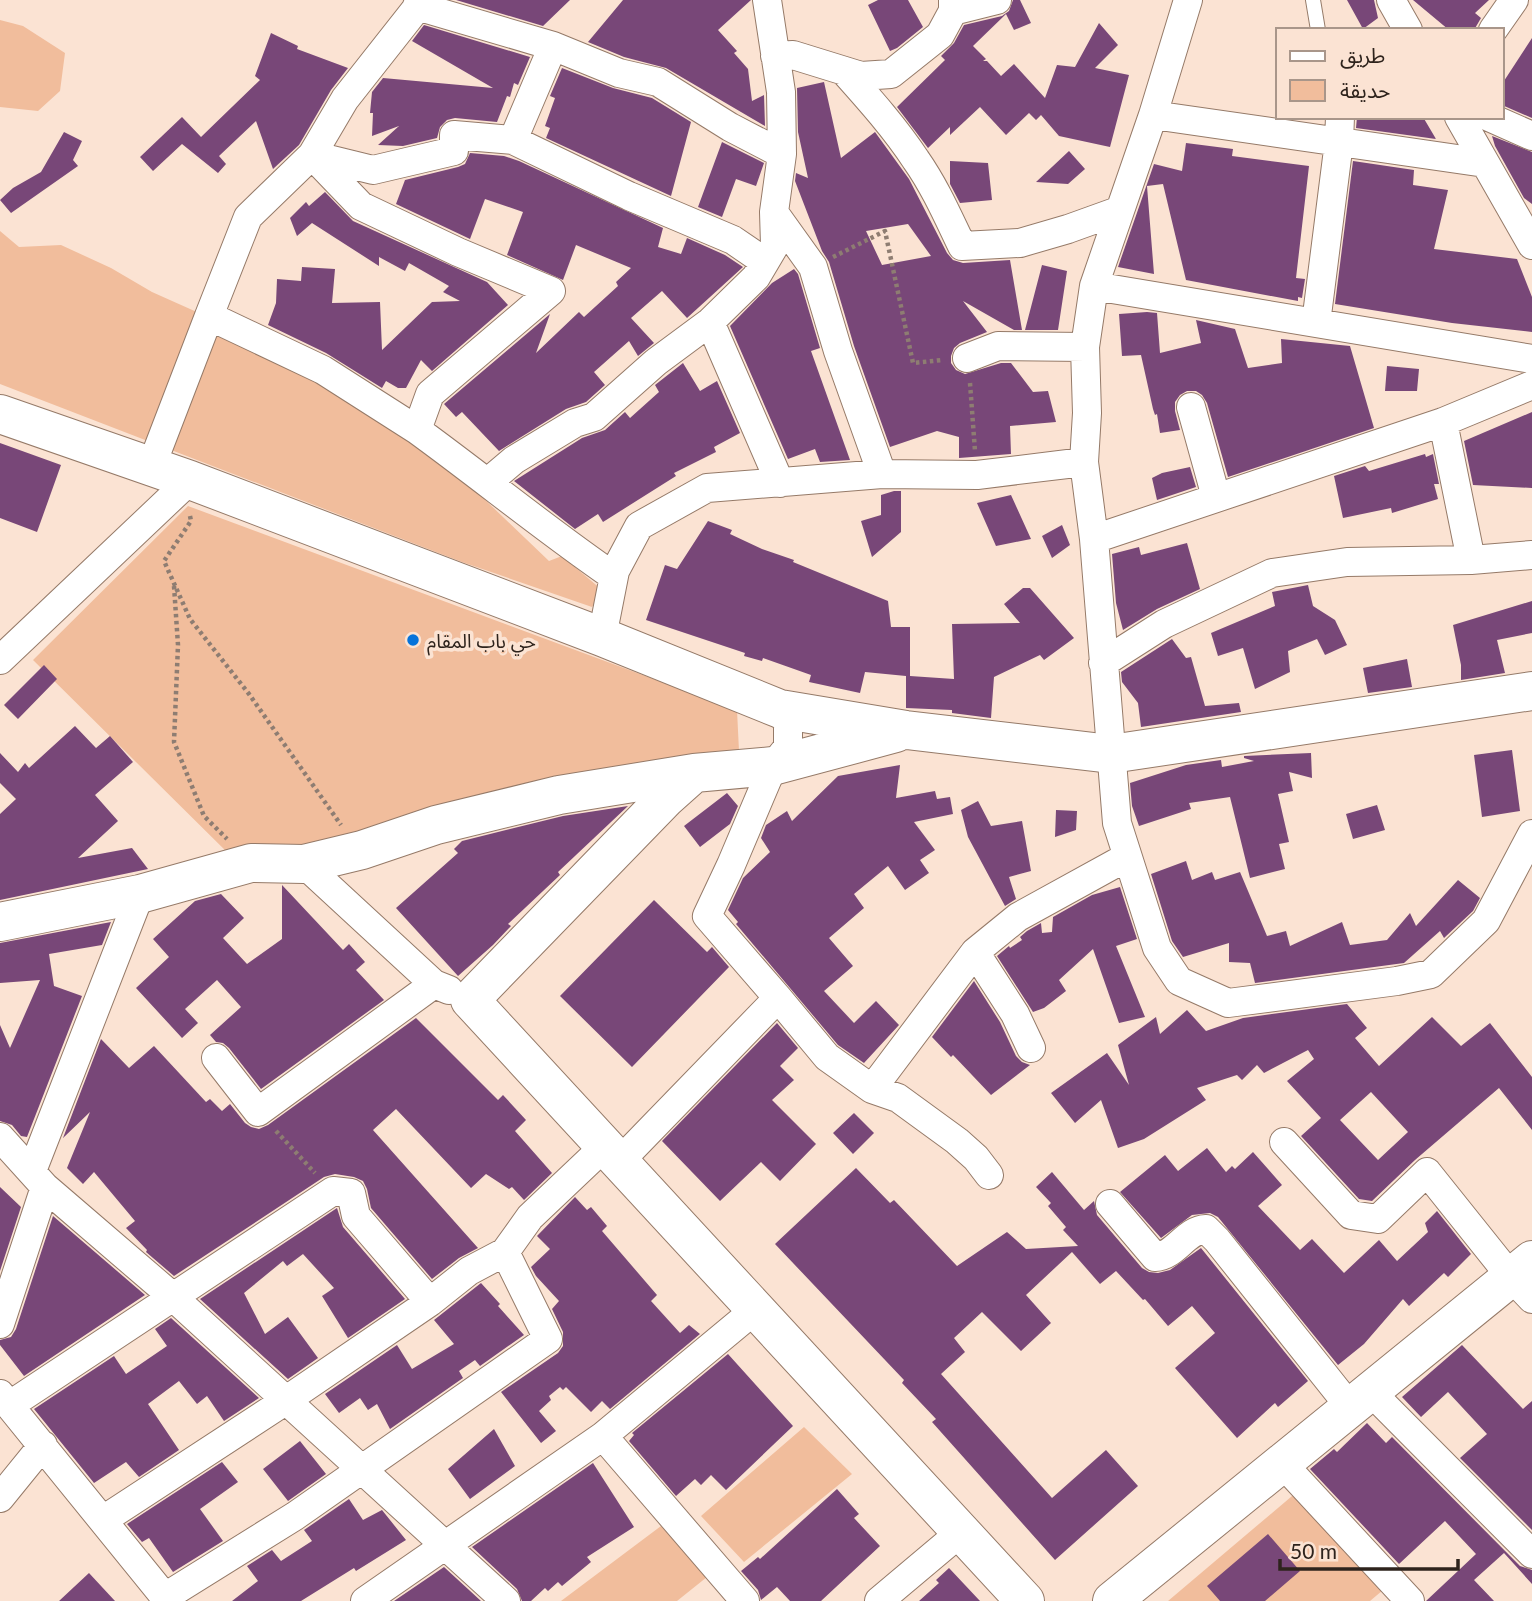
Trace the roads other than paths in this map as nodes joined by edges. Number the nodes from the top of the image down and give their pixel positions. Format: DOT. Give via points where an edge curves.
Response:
graph roads {
  1 [pos="767,0"];
  2 [pos="997,0"];
  3 [pos="1188,0"];
  4 [pos="1312,0"];
  5 [pos="1391,0"];
  6 [pos="1514,0"];
  7 [pos="420,3"];
  8 [pos="953,6"];
  9 [pos="1318,28"];
  10 [pos="1407,28"];
  11 [pos="1494,28"];
  12 [pos="553,46"];
  13 [pos="775,56"];
  14 [pos="844,71"];
  15 [pos="1153,116"];
  16 [pos="1459,119"];
  17 [pos="1494,119"];
  18 [pos="1340,130"];
  19 [pos="1532,136"];
  20 [pos="513,140"];
  21 [pos="782,154"];
  22 [pos="312,155"];
  23 [pos="1485,163"];
  24 [pos="1118,211"];
  25 [pos="775,214"];
  26 [pos="1532,245"];
  27 [pos="765,262"];
  28 [pos="1094,286"];
  29 [pos="209,316"];
  30 [pos="710,322"];
  31 [pos="1316,323"];
  32 [pos="1085,347"];
  33 [pos="967,358"];
  34 [pos="1532,359"];
  35 [pos="1532,385"];
  36 [pos="1191,407"];
  37 [pos="0,414"];
  38 [pos="1443,422"];
  39 [pos="417,430"];
  40 [pos="1084,462"];
  41 [pos="151,467"];
  42 [pos="882,474"];
  43 [pos="190,480"];
  44 [pos="488,482"];
  45 [pos="780,483"];
  46 [pos="1216,497"];
  47 [pos="1094,539"];
  48 [pos="1532,555"];
  49 [pos="1471,560"];
  50 [pos="614,576"];
  51 [pos="602,637"];
  52 [pos="0,660"];
  53 [pos="1103,663"];
  54 [pos="1532,691"];
  55 [pos="780,709"];
  56 [pos="906,730"];
  57 [pos="1111,754"];
  58 [pos="773,766"];
  59 [pos="694,773"];
  60 [pos="1532,834"];
  61 [pos="1127,857"];
  62 [pos="304,864"];
  63 [pos="139,894"];
  64 [pos="0,922"];
  65 [pos="975,952"];
  66 [pos="434,984"];
  67 [pos="778,998"];
  68 [pos="470,1000"];
  69 [pos="1031,1048"];
  70 [pos="216,1058"];
  71 [pos="872,1088"];
  72 [pos="0,1137"];
  73 [pos="1284,1142"];
  74 [pos="613,1153"];
  75 [pos="989,1175"];
  76 [pos="39,1179"];
  77 [pos="1111,1204"];
  78 [pos="505,1252"];
  79 [pos="1525,1278"];
  80 [pos="173,1297"];
  81 [pos="430,1301"];
  82 [pos="756,1309"];
  83 [pos="0,1324"];
  84 [pos="5,1399"];
  85 [pos="1360,1399"];
  86 [pos="285,1401"];
  87 [pos="603,1436"];
  88 [pos="43,1445"];
  89 [pos="1282,1463"];
  90 [pos="361,1469"];
  91 [pos="0,1498"];
  92 [pos="103,1520"];
  93 [pos="961,1532"];
  94 [pos="444,1545"];
  95 [pos="1532,1554"];
  96 [pos="1399,1598"];
  97 [pos="167,1599"];
  98 [pos="1120,1599"];
  99 [pos="365,1601"];
  100 [pos="506,1601"];
  101 [pos="745,1601"];
  102 [pos="879,1601"];
  103 [pos="1025,1601"];
  1 -- 13 [label="street"];
  2 -- 8 [label="street"];
  3 -- 15 [label="street"];
  4 -- 9 [label="lane"];
  5 -- 10 [label="street"];
  6 -- 11 [label="street"];
  7 -- 12 [label="street"];
  7 -- 22 [label="street" via="345,99"];
  8 -- 14 [label="street" via="940,35 891,74 861,76"];
  12 -- 20 [label="street"];
  12 -- 21 [label="street" via="619,73 658,82"];
  13 -- 14 [label="street" via="793,55"];
  13 -- 21 [label="street"];
  14 -- 24 [label="street" via="917,160 962,246 1020,243"];
  15 -- 18 [label="street"];
  15 -- 24 [label="street"];
  16 -- 23 [label="street"];
  17 -- 19 [label="street"];
  18 -- 23 [label="street"];
  18 -- 31 [label="street"];
  20 -- 22 [label="street" via="454,135 454,151 373,170"];
  20 -- 27 [label="street" via="733,240"];
  21 -- 25 [label="street"];
  22 -- 29 [label="street" via="248,217"];
  22 -- 39 [label="street" via="361,206 551,291 430,394"];
  23 -- 26 [label="street"];
  24 -- 28 [label="street"];
  25 -- 27 [label="street" via="775,245"];
  25 -- 42 [label="street" via="813,267"];
  27 -- 30 [label="street" via="757,277"];
  28 -- 31 [label="street"];
  28 -- 32 [label="street"];
  29 -- 39 [label="street" via="323,370"];
  29 -- 41 [label="street"];
  30 -- 44 [label="street" via="594,417 575,423 524,454"];
  30 -- 45 [label="street"];
  31 -- 34 [label="street"];
  32 -- 33 [label="street" via="998,346"];
  32 -- 40 [label="street"];
  35 -- 38 [label="street"];
  36 -- 46 [label="street"];
  37 -- 41 [label="main road"];
  38 -- 46 [label="street"];
  38 -- 49 [label="street"];
  39 -- 44 [label="street"];
  40 -- 42 [label="street" via="977,475"];
  40 -- 47 [label="street"];
  41 -- 43 [label="main road"];
  42 -- 45 [label="street"];
  43 -- 51 [label="main road"];
  43 -- 52 [label="street"];
  44 -- 50 [label="street"];
  45 -- 50 [label="street" via="707,488 639,526"];
  46 -- 47 [label="street"];
  47 -- 53 [label="street"];
  48 -- 49 [label="street"];
  49 -- 53 [label="street" via="1347,562 1272,573 1164,624"];
  50 -- 51 [label="street"];
  51 -- 55 [label="main road"];
  53 -- 57 [label="street"];
  54 -- 57 [label="main road"];
  55 -- 56 [label="main road"];
  55 -- 58 [label="street" via="788,724 788,747"];
  56 -- 57 [label="main road"];
  56 -- 58 [label="main road"];
  57 -- 61 [label="street" via="1116,823"];
  58 -- 59 [label="main road"];
  58 -- 67 [label="street" via="707,916"];
  59 -- 62 [label="main road" via="559,795"];
  59 -- 68 [label="main road"];
  60 -- 61 [label="street" via="1486,921 1431,974 1228,1003 1179,981 1157,948"];
  61 -- 65 [label="street" via="1018,917"];
  62 -- 63 [label="main road" via="251,863"];
  62 -- 66 [label="street"];
  63 -- 64 [label="main road"];
  63 -- 76 [label="street"];
  65 -- 69 [label="street"];
  65 -- 71 [label="street"];
  66 -- 68 [label="street"];
  66 -- 70 [label="street" via="258,1112"];
  67 -- 71 [label="street" via="827,1057"];
  67 -- 74 [label="street"];
  68 -- 74 [label="main road"];
  71 -- 75 [label="street" via="898,1098 957,1141"];
  72 -- 76 [label="street"];
  73 -- 79 [label="street" via="1351,1215 1378,1219 1427,1172"];
  74 -- 78 [label="street" via="530,1217"];
  74 -- 82 [label="main road"];
  76 -- 80 [label="street"];
  76 -- 83 [label="street"];
  77 -- 85 [label="street" via="1155,1257 1163,1257 1195,1229 1206,1229"];
  78 -- 81 [label="street" via="469,1271"];
  78 -- 90 [label="street" via="548,1339"];
  79 -- 85 [label="main road"];
  80 -- 81 [label="street" via="333,1191 351,1193 356,1216"];
  80 -- 84 [label="street"];
  80 -- 86 [label="street"];
  81 -- 86 [label="street"];
  82 -- 87 [label="street"];
  82 -- 93 [label="main road"];
  84 -- 88 [label="street"];
  85 -- 89 [label="main road"];
  85 -- 95 [label="street"];
  86 -- 90 [label="street"];
  86 -- 92 [label="street"];
  87 -- 94 [label="street"];
  87 -- 101 [label="street"];
  88 -- 91 [label="street"];
  88 -- 92 [label="street"];
  89 -- 96 [label="street"];
  89 -- 98 [label="main road"];
  90 -- 94 [label="street"];
  90 -- 97 [label="street"];
  92 -- 97 [label="street"];
  93 -- 102 [label="street"];
  93 -- 103 [label="main road"];
  94 -- 99 [label="street"];
  94 -- 100 [label="street"];
}
